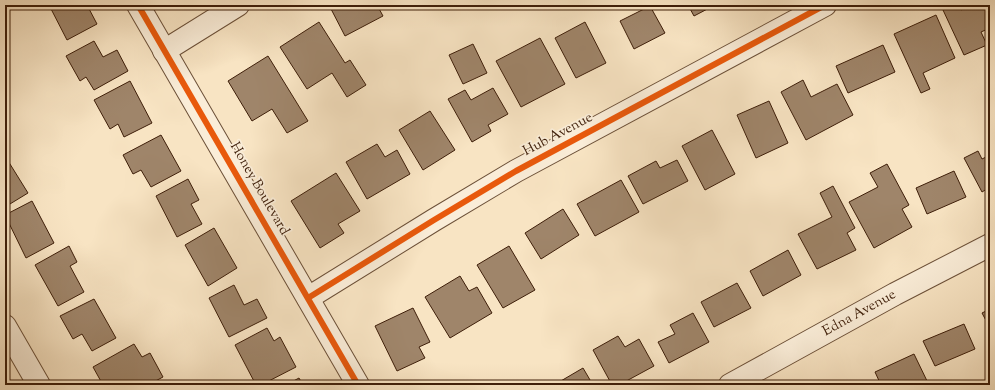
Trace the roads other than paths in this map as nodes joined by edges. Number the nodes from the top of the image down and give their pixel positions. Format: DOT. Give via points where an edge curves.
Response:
graph roads {
  1 [pos="138,5"];
  2 [pos="238,5"];
  3 [pos="825,5"];
  4 [pos="164,51"];
  5 [pos="990,245"];
  6 [pos="308,298"];
  7 [pos="5,326"];
  8 [pos="39,385"];
  9 [pos="358,385"];
  10 [pos="730,385"];
  1 -- 4 [label="street, Honey Boulevard"];
  2 -- 4 [label="street"];
  3 -- 6 [label="street, Hub Avenue" via="516,171"];
  4 -- 6 [label="street, Honey Boulevard"];
  5 -- 10 [label="street, Edna Avenue"];
  6 -- 9 [label="street, Honey Boulevard"];
  7 -- 8 [label="street"];
}
